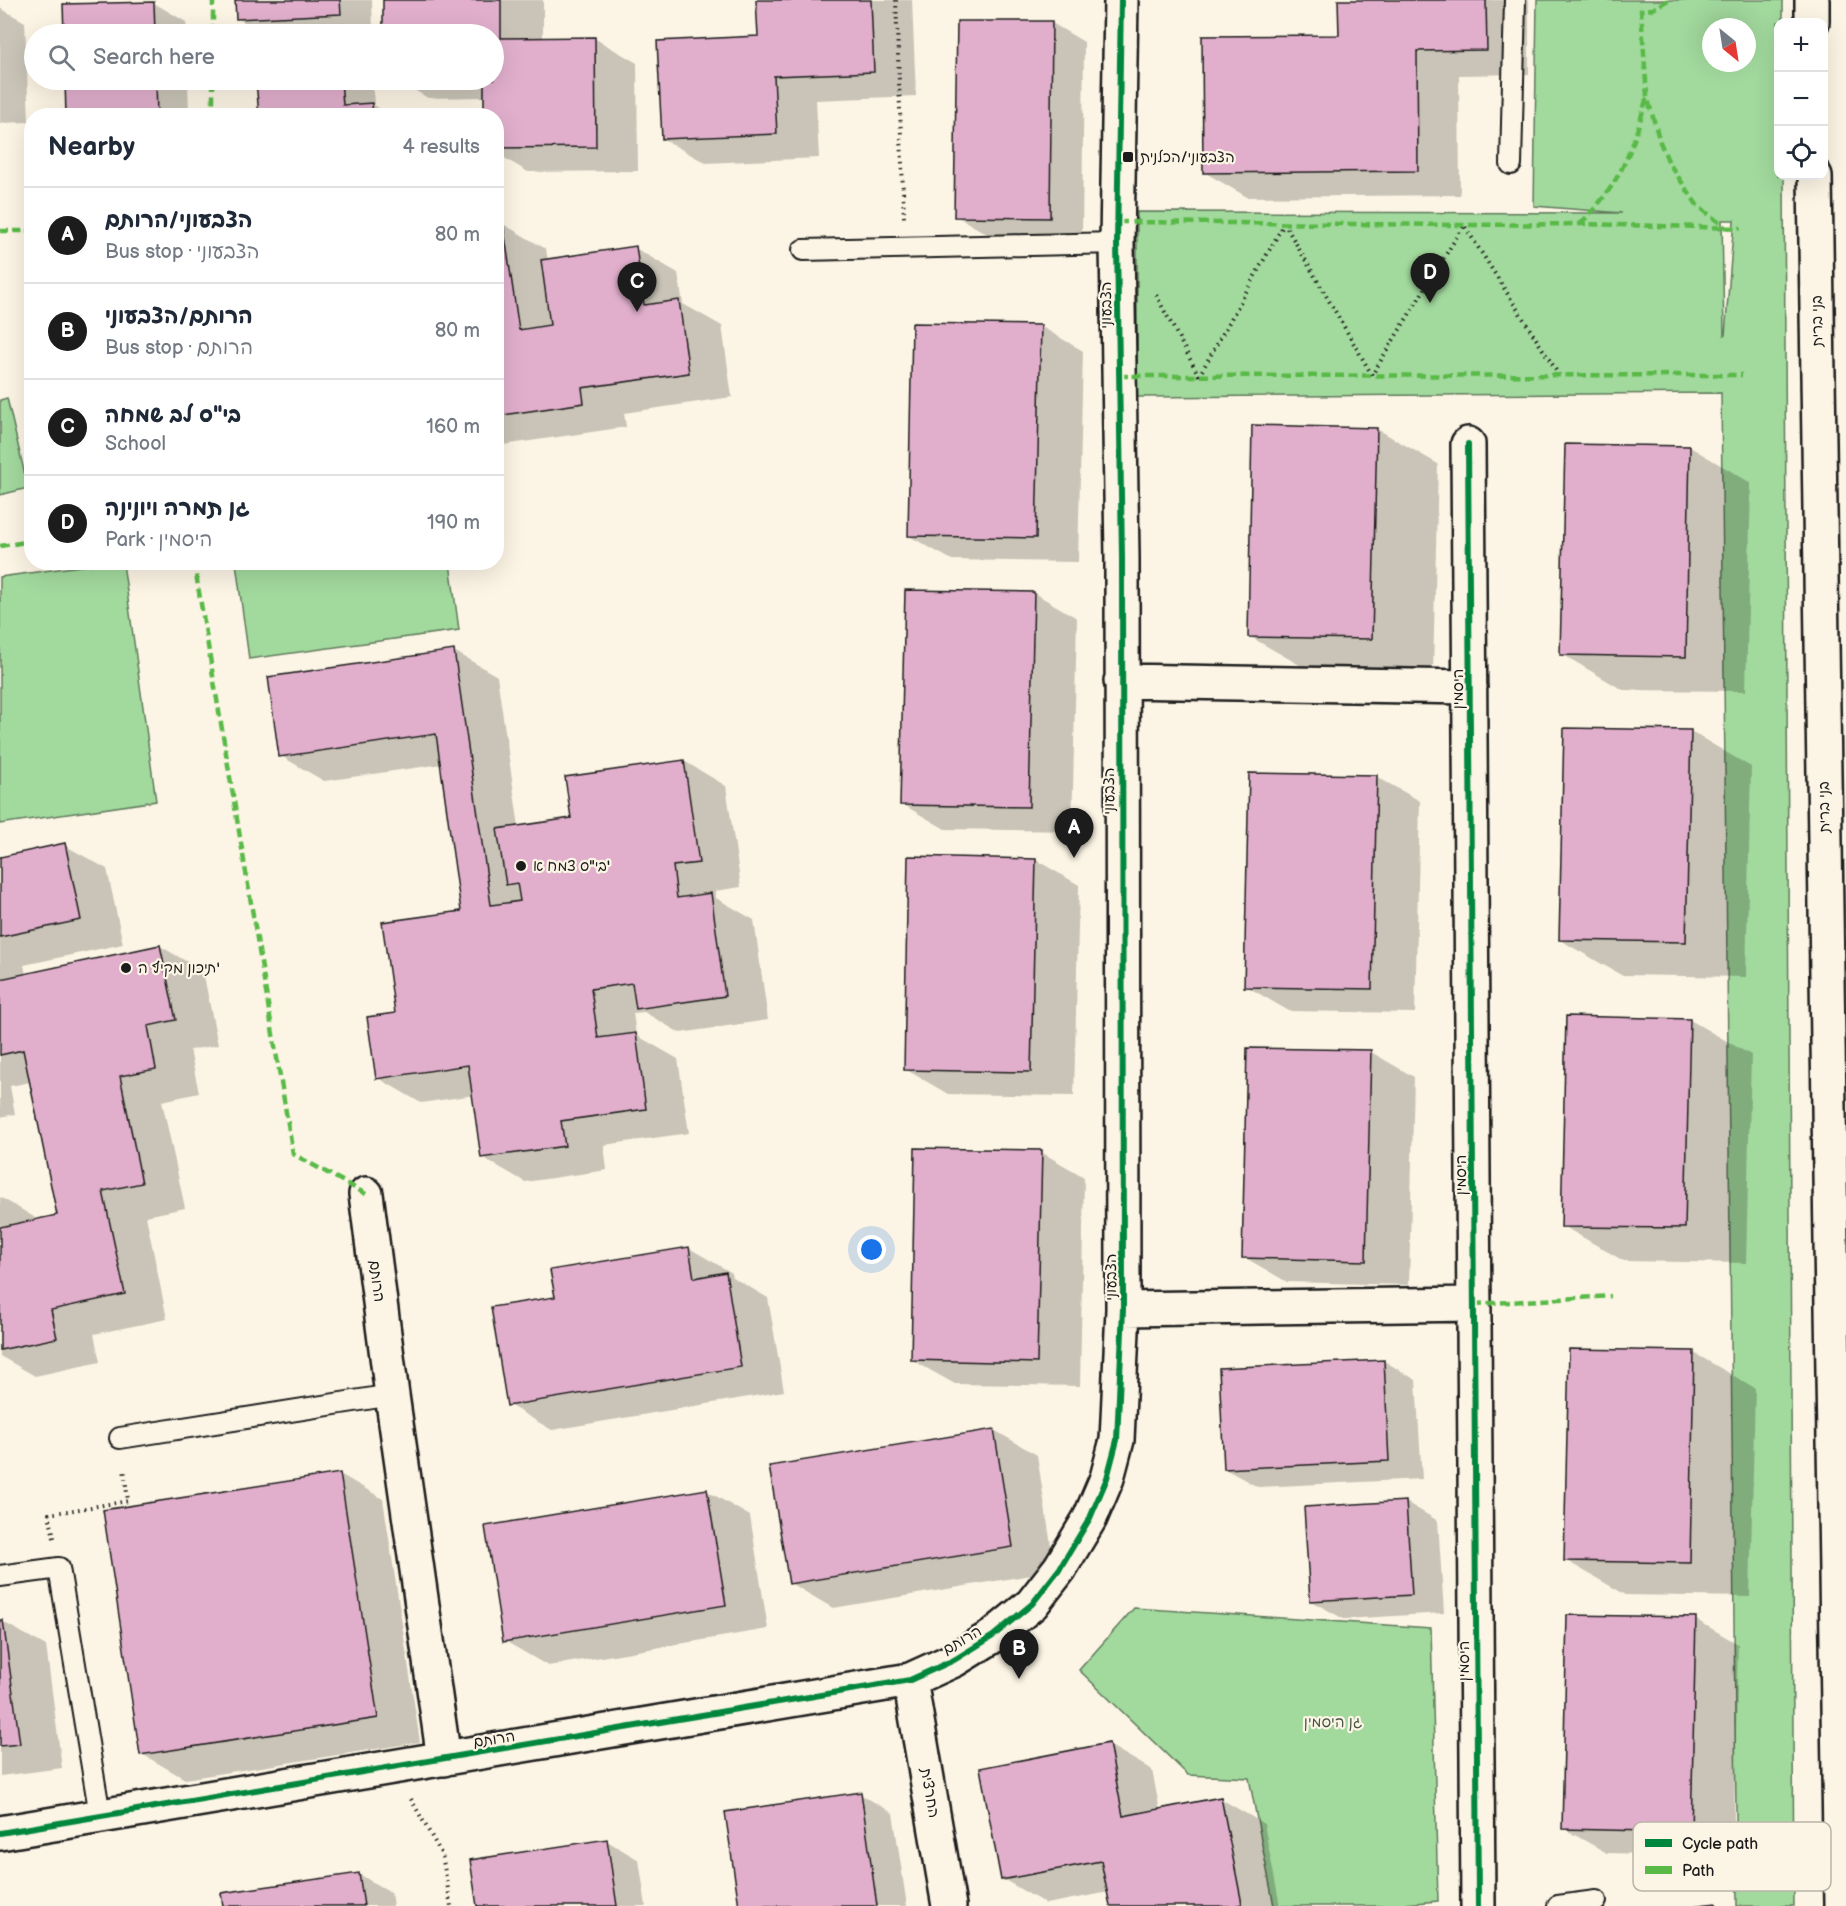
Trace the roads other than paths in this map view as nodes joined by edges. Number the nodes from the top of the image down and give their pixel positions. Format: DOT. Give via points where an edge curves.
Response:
graph roads {
  1 [pos="1121,0"];
  2 [pos="1515,0"];
  3 [pos="1812,0"];
  4 [pos="1812,18"];
  5 [pos="1511,164"];
  6 [pos="1815,180"];
  7 [pos="1117,243"];
  8 [pos="803,250"];
  9 [pos="1468,444"];
  10 [pos="1121,681"];
  11 [pos="1470,687"];
  12 [pos="366,1194"];
  13 [pos="1474,1304"];
  14 [pos="1124,1309"];
  15 [pos="392,1395"];
  16 [pos="120,1438"];
  17 [pos="1059,1568"];
  18 [pos="0,1576"];
  19 [pos="910,1680"];
  20 [pos="444,1759"];
  21 [pos="100,1815"];
  22 [pos="0,1833"];
  23 [pos="1596,1901"];
  24 [pos="949,1906"];
  25 [pos="1478,1906"];
  26 [pos="1558,1906"];
  27 [pos="1841,1906"];
  1 -- 7 [label="street, הצבעוני"];
  2 -- 5 [label="lane"];
  3 -- 4 [label="street"];
  6 -- 27 [label="street, בני ברית"];
  7 -- 8 [label="lane"];
  7 -- 10 [label="street, הצבעוני"];
  9 -- 11 [label="street, היסמין"];
  10 -- 11 [label="street, היסמין"];
  10 -- 14 [label="street, הצבעוני"];
  11 -- 13 [label="street, היסמין"];
  12 -- 15 [label="street, הרותם"];
  13 -- 14 [label="street"];
  13 -- 25 [label="street, היסמין"];
  14 -- 17 [label="street, הצבעוני" via="1117,1440 1090,1518"];
  15 -- 16 [label="lane"];
  15 -- 20 [label="street, הרותם"];
  17 -- 19 [label="street, הרותם" via="1032,1604 993,1636"];
  18 -- 21 [label="lane" via="59,1568"];
  19 -- 20 [label="street, הרותם"];
  19 -- 24 [label="street, החרצית"];
  20 -- 21 [label="street, הרותם"];
  21 -- 22 [label="street, הרותם"];
  23 -- 26 [label="lane"];
}
